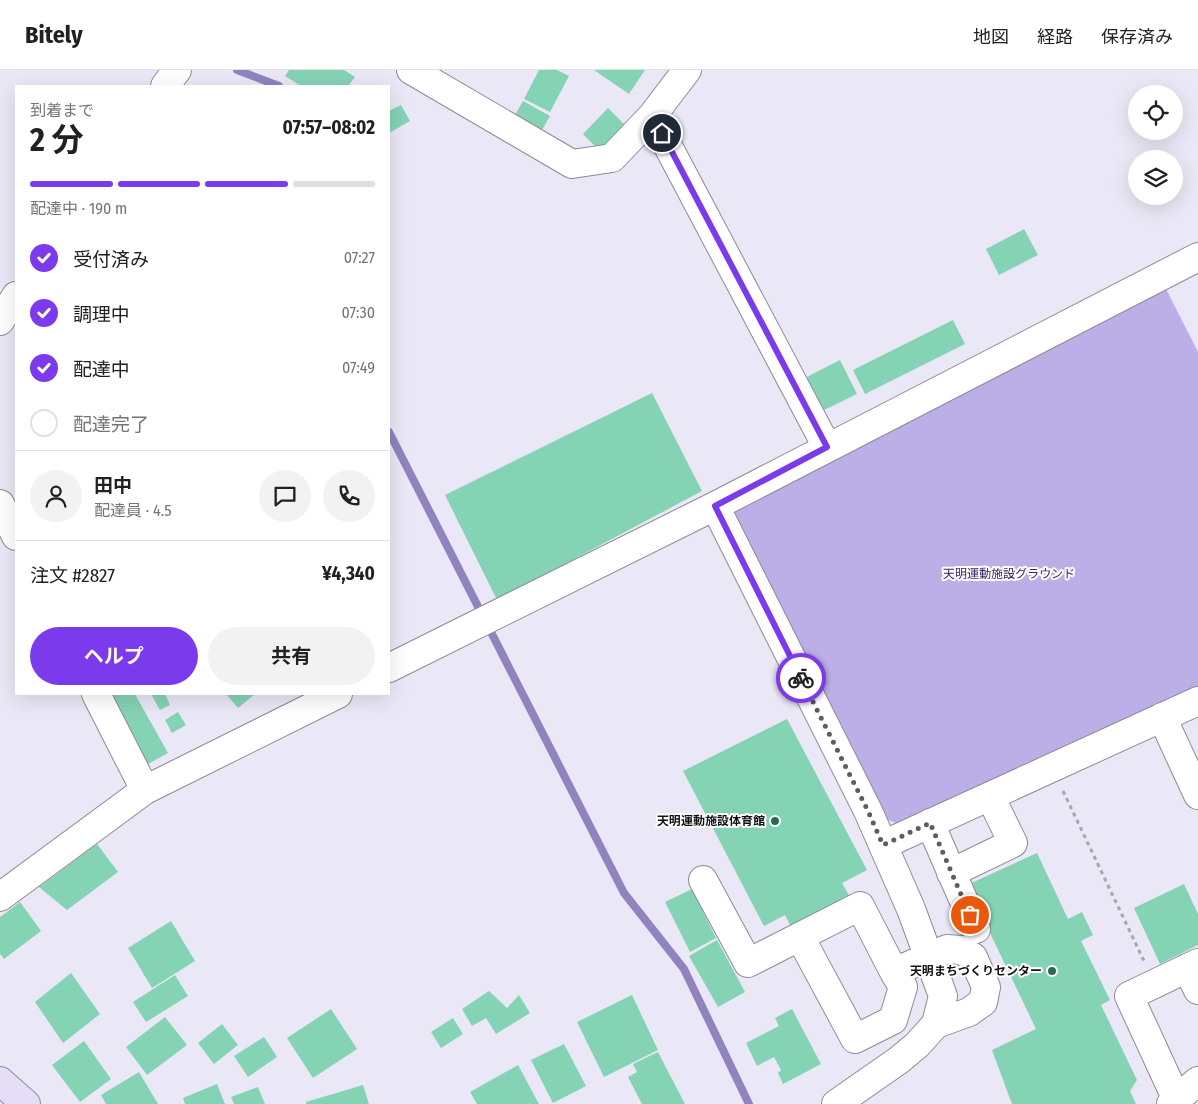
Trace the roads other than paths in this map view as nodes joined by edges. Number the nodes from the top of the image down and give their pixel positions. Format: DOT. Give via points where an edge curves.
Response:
graph roads {
  1 [pos="177,70"];
  2 [pos="411,70"];
  3 [pos="687,70"];
  4 [pos="166,85"];
  5 [pos="652,116"];
  6 [pos="1194,268"];
  7 [pos="15,298"];
  8 [pos="0,321"];
  9 [pos="827,447"];
  10 [pos="0,504"];
  11 [pos="715,506"];
  12 [pos="15,534"];
  13 [pos="390,668"];
  14 [pos="97,695"];
  15 [pos="336,695"];
  16 [pos="1198,701"];
  17 [pos="1162,718"];
  18 [pos="145,790"];
  19 [pos="1198,795"];
  20 [pos="990,796"];
  21 [pos="930,823"];
  22 [pos="883,845"];
  23 [pos="951,872"];
  24 [pos="703,880"];
  25 [pos="0,898"];
  26 [pos="976,929"];
  27 [pos="800,936"];
  28 [pos="929,956"];
  29 [pos="894,972"];
  30 [pos="1194,973"];
  31 [pos="936,1024"];
  32 [pos="882,1026"];
  33 [pos="899,1060"];
  34 [pos="0,1081"];
  35 [pos="1198,1081"];
  36 [pos="1174,1101"];
  37 [pos="26,1104"];
  38 [pos="836,1104"];
  1 -- 4 [label="street"];
  2 -- 5 [label="street" via="572,164 612,158"];
  3 -- 5 [label="street"];
  5 -- 9 [label="street"];
  6 -- 9 [label="street"];
  7 -- 8 [label="street"];
  9 -- 11 [label="street"];
  10 -- 12 [label="street"];
  11 -- 13 [label="street"];
  11 -- 22 [label="street"];
  14 -- 18 [label="street"];
  15 -- 18 [label="street"];
  16 -- 17 [label="street"];
  17 -- 19 [label="street"];
  17 -- 20 [label="street"];
  18 -- 25 [label="street"];
  20 -- 21 [label="street"];
  20 -- 23 [label="street" via="1013,843"];
  21 -- 22 [label="street"];
  21 -- 23 [label="street"];
  22 -- 28 [label="street"];
  23 -- 26 [label="street"];
  24 -- 27 [label="street" via="748,963"];
  27 -- 29 [label="street" via="860,906"];
  27 -- 32 [label="street" via="855,1039"];
  28 -- 29 [label="street"];
  28 -- 31 [label="street" via="943,996"];
  28 -- 31 [label="street" via="947,949 961,950 973,957 986,987 983,1002 968,1012"];
  29 -- 32 [label="street" via="903,987 892,1020"];
  30 -- 36 [label="street" via="1155,984 1129,996"];
  31 -- 33 [label="street"];
  32 -- 33 [label="street"];
  33 -- 38 [label="street"];
  34 -- 37 [label="main road"];
  35 -- 36 [label="street"];
}
